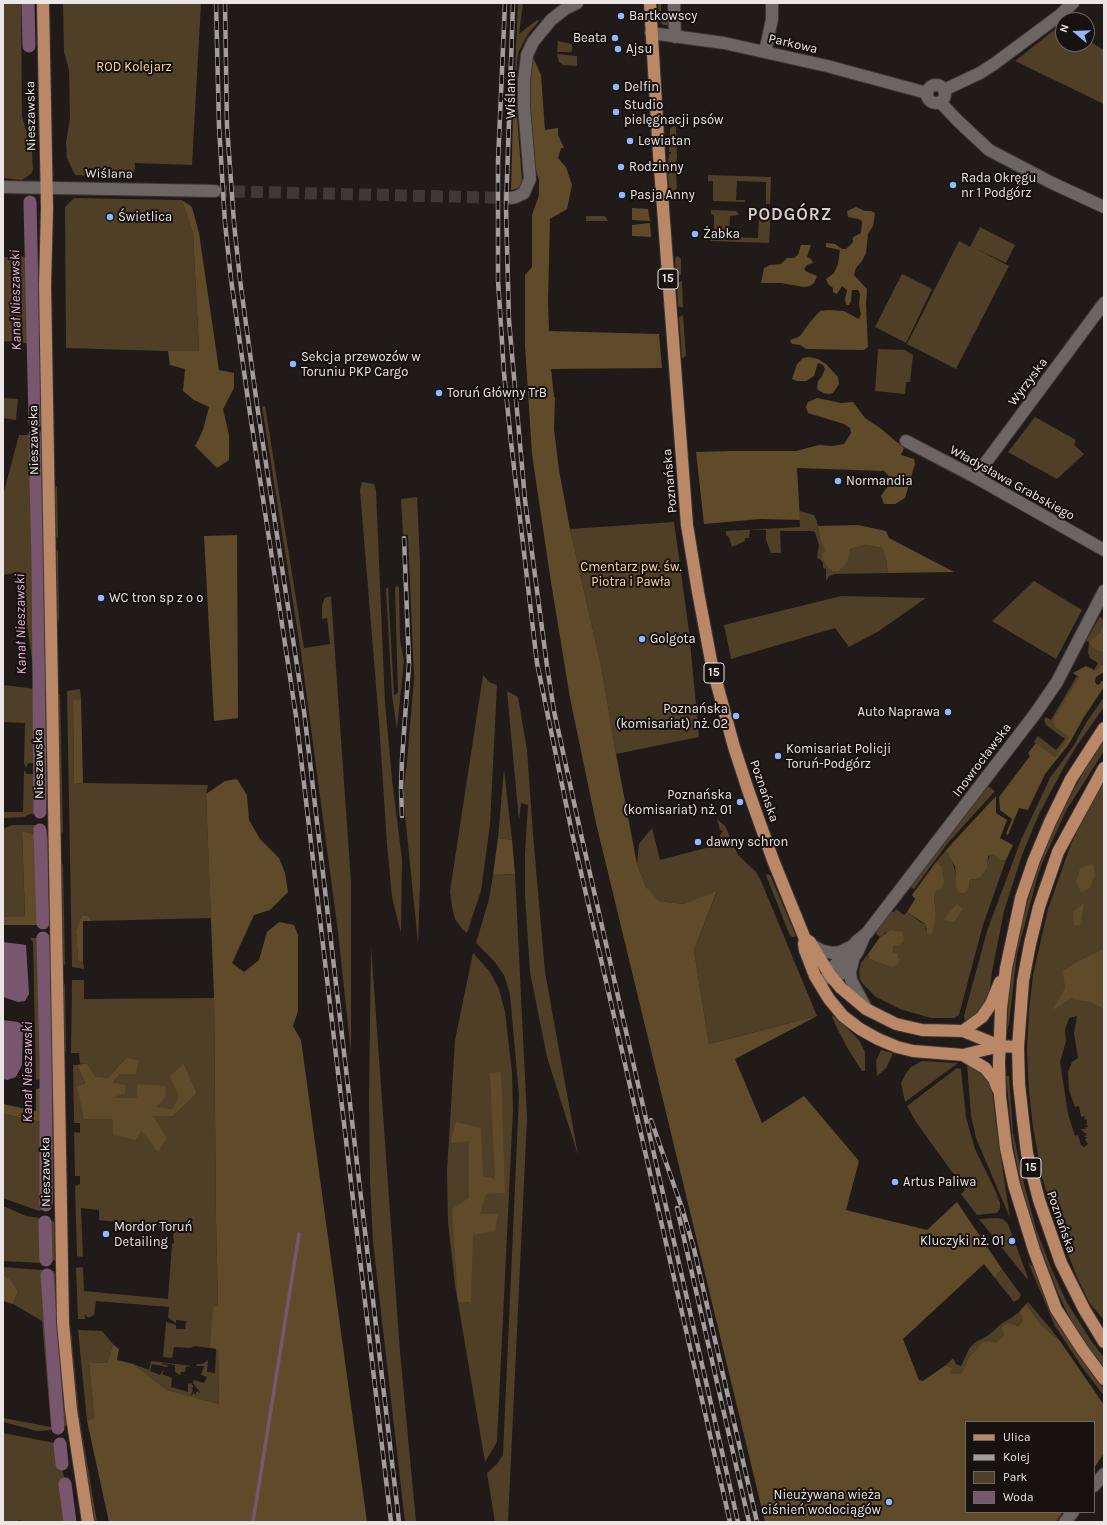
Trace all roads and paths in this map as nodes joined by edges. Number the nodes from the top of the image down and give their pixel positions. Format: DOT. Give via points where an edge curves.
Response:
graph roads {
  1 [pos="43,3"];
  2 [pos="577,3"];
  3 [pos="650,3"];
  4 [pos="674,3"];
  5 [pos="772,3"];
  6 [pos="1073,3"];
  7 [pos="651,33"];
  8 [pos="675,37"];
  9 [pos="765,52"];
  10 [pos="944,90"];
  11 [pos="927,93"];
  12 [pos="940,102"];
  13 [pos="3,186"];
  14 [pos="46,187"];
  15 [pos="215,191"];
  16 [pos="511,198"];
  17 [pos="1104,207"];
  18 [pos="1104,303"];
  19 [pos="906,441"];
  20 [pos="975,477"];
  21 [pos="1104,550"];
  22 [pos="1104,591"];
  23 [pos="1104,728"];
  24 [pos="1104,768"];
  25 [pos="865,935"];
  26 [pos="808,942"];
  27 [pos="852,946"];
  28 [pos="853,959"];
  29 [pos="1007,962"];
  30 [pos="830,975"];
  31 [pos="819,983"];
  32 [pos="866,1009"];
  33 [pos="963,1031"];
  34 [pos="1000,1046"];
  35 [pos="1018,1047"];
  36 [pos="962,1055"];
  37 [pos="1000,1096"];
  38 [pos="1104,1342"];
  39 [pos="1104,1379"];
  40 [pos="1104,1474"];
  41 [pos="1095,1485"];
  42 [pos="1072,1513"];
  43 [pos="88,1522"];
  44 [pos="1065,1522"];
  1 -- 14 [label="main road, Nieszawska"];
  2 -- 16 [label="street, Wiślana" via="548,23 533,42 527,56 524,107 530,179 524,193"];
  3 -- 7 [label="main road, Poznańska / 15"];
  4 -- 8 [label="street"];
  5 -- 9 [label="street" via="772,19"];
  6 -- 10 [label="street" via="994,64"];
  7 -- 8 [label="street, Parkowa"];
  7 -- 26 [label="main road, Poznańska / 15" via="679,426 688,525 698,592 712,666 734,747 774,860"];
  8 -- 9 [label="street, Parkowa" via="724,43"];
  9 -- 11 [label="street, Parkowa"];
  10 -- 11 [label="street" via="935,85 929,88"];
  10 -- 12 [label="street" via="945,97"];
  11 -- 12 [label="street" via="928,99 932,102"];
  12 -- 17 [label="street" via="989,150"];
  13 -- 14 [label="street, Wiślana"];
  14 -- 15 [label="street, Wiślana"];
  14 -- 43 [label="main road, Nieszawska" via="45,285 63,1322 70,1410"];
  18 -- 20 [label="street, Wyrzyska"];
  19 -- 20 [label="street, Władysława Grabskiego"];
  20 -- 21 [label="street, Władysława Grabskiego"];
  22 -- 25 [label="street, Inowrocławska" via="1043,703"];
  23 -- 29 [label="main road" via="1071,779 1034,860 1021,898"];
  24 -- 35 [label="main road" via="1058,852 1039,907 1023,981"];
  25 -- 27 [label="street"];
  25 -- 28 [label="street"];
  26 -- 27 [label="street" via="823,951 833,953"];
  26 -- 30 [label="main road, Poznańska / 15"];
  26 -- 31 [label="main road, Poznańska / 15" via="804,944 805,950"];
  27 -- 30 [label="street" via="833,967"];
  28 -- 30 [label="street" via="839,975"];
  28 -- 32 [label="street" via="851,980"];
  29 -- 33 [label="main road" via="991,1004 982,1017"];
  29 -- 34 [label="main road" via="1001,1008"];
  30 -- 31 [label="street"];
  30 -- 32 [label="main road, Poznańska / 15" via="848,995"];
  31 -- 36 [label="main road, Poznańska / 15" via="843,1016 878,1039 913,1051"];
  32 -- 33 [label="main road, Poznańska / 15" via="909,1028"];
  33 -- 34 [label="main road, Poznańska / 15"];
  34 -- 35 [label="main road, Poznańska / 15"];
  34 -- 36 [label="main road, Poznańska / 15"];
  34 -- 37 [label="main road, Poznańska / 15"];
  35 -- 38 [label="main road, Poznańska / 15" via="1019,1084 1027,1152 1039,1200 1060,1263"];
  36 -- 37 [label="main road, Poznańska / 15" via="985,1068 994,1079"];
  37 -- 39 [label="main road, Poznańska / 15" via="1006,1148 1014,1185 1041,1272 1056,1308"];
  40 -- 41 [label="street"];
  42 -- 44 [label="street"];
}
